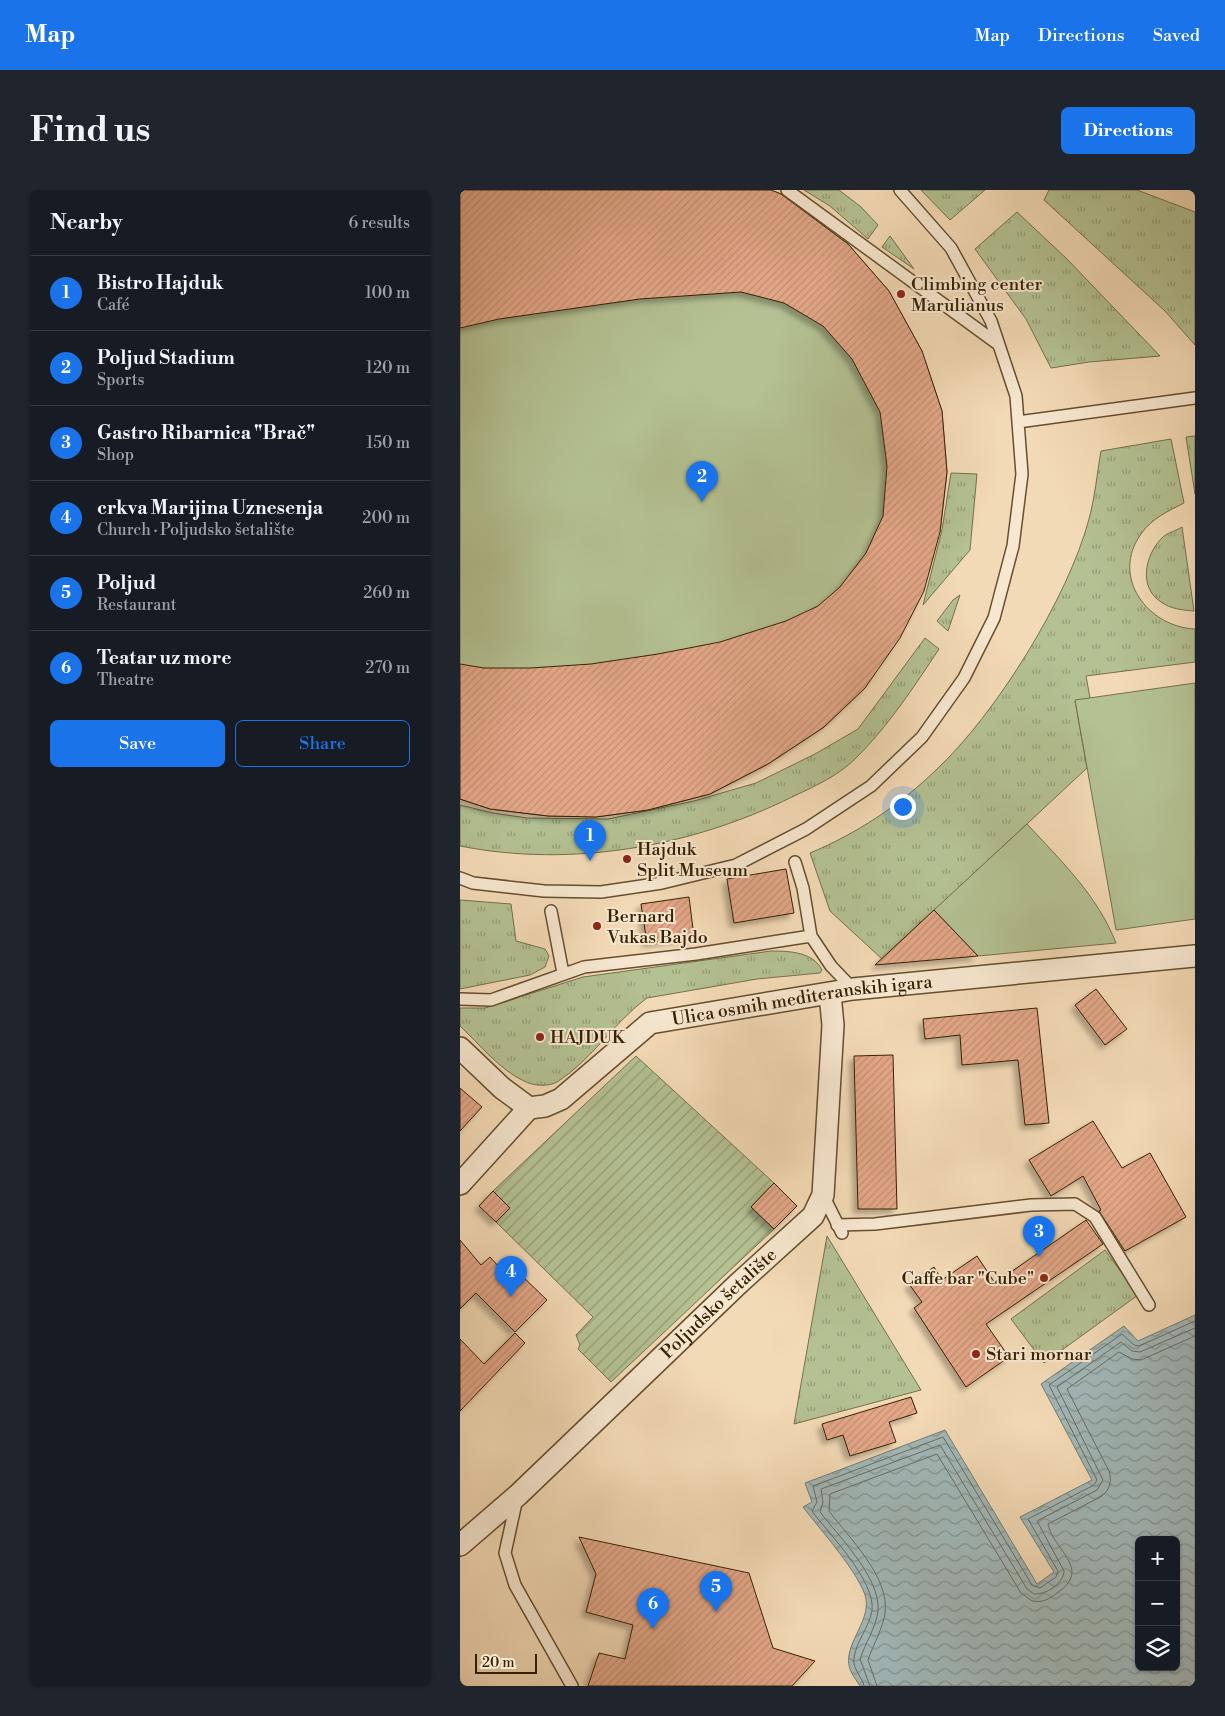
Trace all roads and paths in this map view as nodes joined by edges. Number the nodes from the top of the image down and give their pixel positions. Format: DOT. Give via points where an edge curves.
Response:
graph roads {
  1 [pos="787,190"];
  2 [pos="900,190"];
  3 [pos="998,344"];
  4 [pos="1195,398"];
  5 [pos="1018,422"];
  6 [pos="795,862"];
  7 [pos="460,878"];
  8 [pos="551,911"];
  9 [pos="811,936"];
  10 [pos="1195,956"];
  11 [pos="563,973"];
  12 [pos="853,989"];
  13 [pos="830,994"];
  14 [pos="460,999"];
  15 [pos="460,1048"];
  16 [pos="529,1108"];
  17 [pos="460,1184"];
  18 [pos="823,1195"];
  19 [pos="1149,1306"];
  20 [pos="518,1495"];
  21 [pos="460,1545"];
  22 [pos="572,1686"];
  1 -- 3 [label="lane"];
  2 -- 3 [label="lane" via="951,248 990,321"];
  3 -- 5 [label="lane" via="1016,396"];
  4 -- 5 [label="lane"];
  5 -- 7 [label="lane" via="1022,474 1013,546 994,618 964,678 922,737 872,786 806,829 736,865 662,884 601,892 544,891 474,883"];
  6 -- 9 [label="lane"];
  8 -- 11 [label="lane"];
  9 -- 11 [label="lane" via="584,967"];
  9 -- 12 [label="lane" via="831,966"];
  10 -- 12 [label="street, Ulica osmih mediteranskih igara"];
  11 -- 14 [label="lane" via="491,1000"];
  12 -- 13 [label="street, Ulica osmih mediteranskih igara"];
  13 -- 16 [label="street, Ulica osmih mediteranskih igara" via="650,1023 561,1099"];
  13 -- 18 [label="street, Poljudsko šetalište" via="833,1025"];
  15 -- 16 [label="street" via="502,1088"];
  16 -- 17 [label="street"];
  18 -- 19 [label="lane" via="839,1229 1031,1205 1075,1204 1095,1217"];
  18 -- 20 [label="street, Poljudsko šetalište" via="813,1216"];
  20 -- 21 [label="street, Poljudsko šetalište"];
  20 -- 22 [label="lane" via="504,1553 515,1585"];
}
